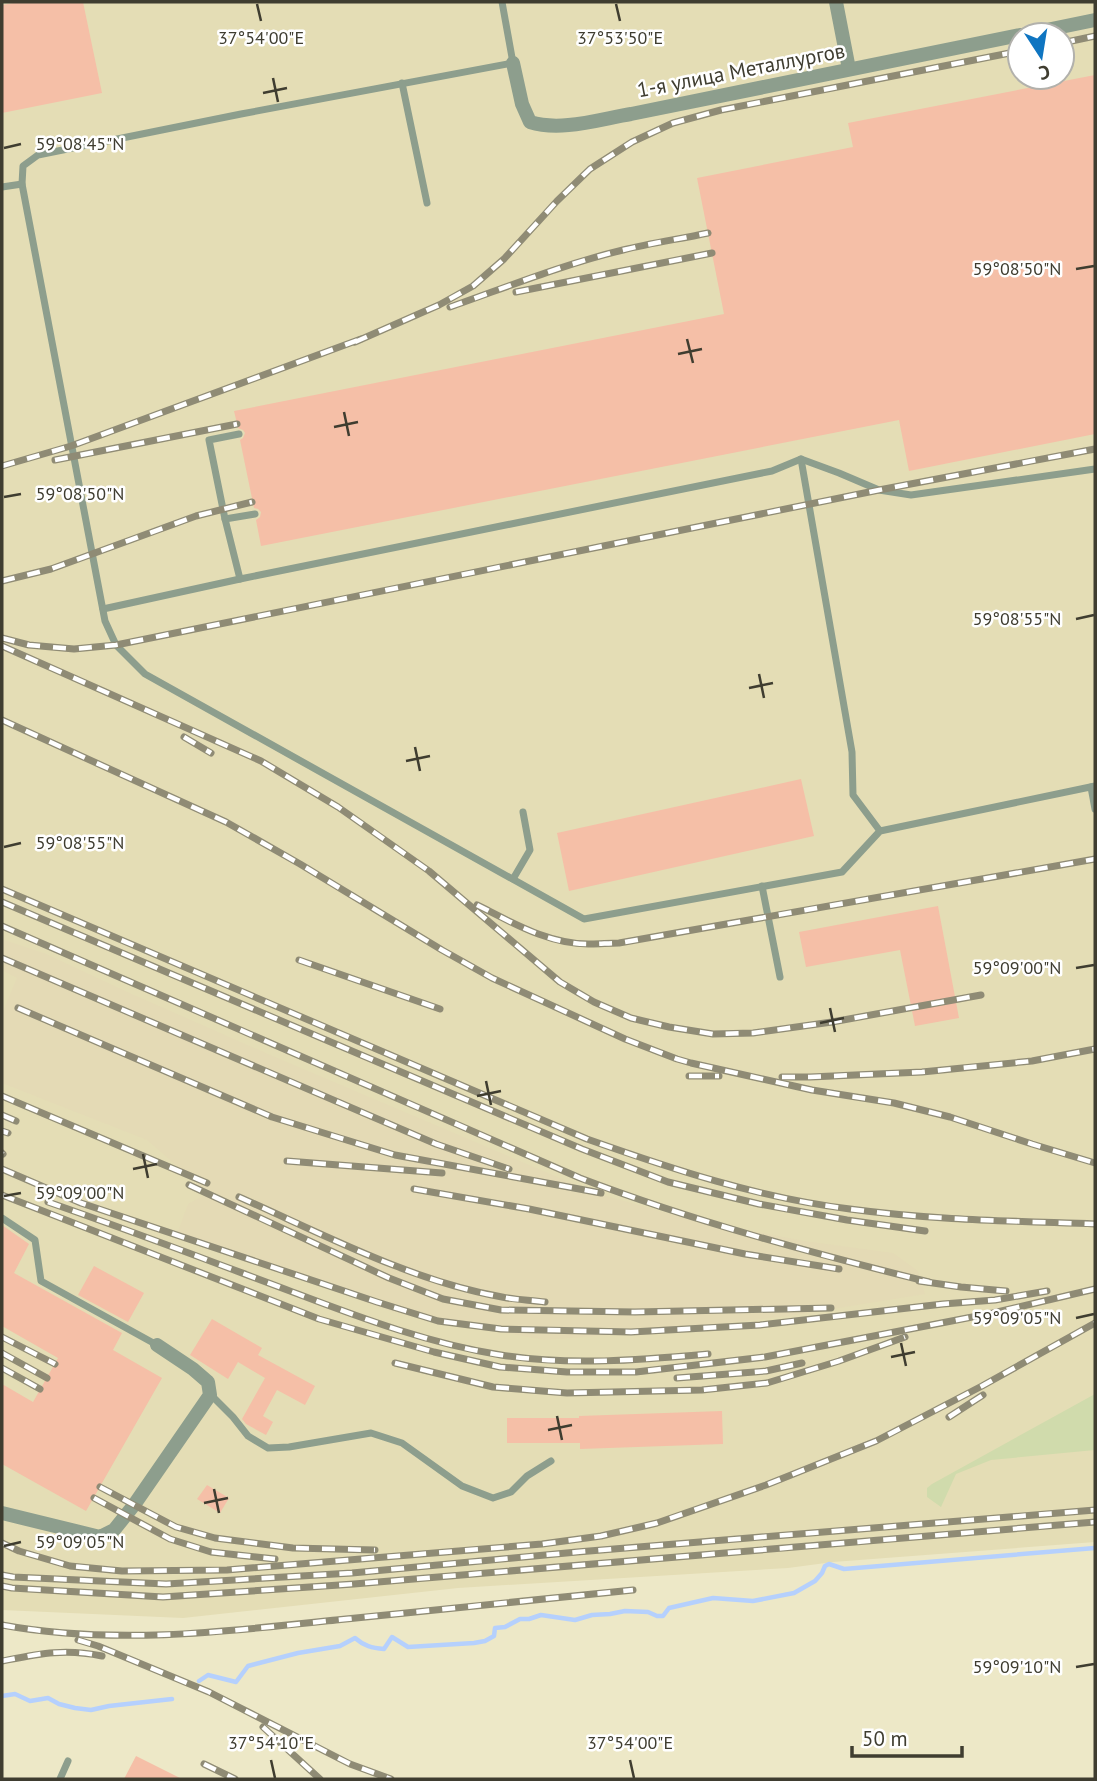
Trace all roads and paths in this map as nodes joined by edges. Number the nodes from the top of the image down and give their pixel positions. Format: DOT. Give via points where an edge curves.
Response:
graph roads {
  1 [pos="502,2"];
  2 [pos="836,2"];
  3 [pos="1095,20"];
  4 [pos="1076,24"];
  5 [pos="1006,38"];
  6 [pos="513,62"];
  7 [pos="849,69"];
  8 [pos="402,83"];
  9 [pos="22,184"];
  10 [pos="2,187"];
  11 [pos="428,203"];
  12 [pos="239,434"];
  13 [pos="801,459"];
  14 [pos="1095,469"];
  15 [pos="255,514"];
  16 [pos="225,519"];
  17 [pos="240,579"];
  18 [pos="103,609"];
  19 [pos="1093,786"];
  20 [pos="1095,809"];
  21 [pos="523,812"];
  22 [pos="880,831"];
  23 [pos="513,879"];
  24 [pos="762,886"];
  25 [pos="780,977"];
  26 [pos="2,1218"];
  27 [pos="157,1345"];
  28 [pos="210,1395"];
  29 [pos="551,1461"];
  30 [pos="2,1513"];
  31 [pos="68,1761"];
  32 [pos="60,1779"];
  1 -- 6 [label="lane"];
  2 -- 7 [label="street"];
  3 -- 4 [label="street, 1-я улица Металлургов"];
  5 -- 7 [label="street, 1-я улица Металлургов"];
  6 -- 7 [label="street, 1-я улица Металлургов" via="530,122 544,127"];
  6 -- 8 [label="lane"];
  8 -- 9 [label="lane" via="38,155 23,166"];
  8 -- 11 [label="lane"];
  9 -- 10 [label="lane"];
  9 -- 18 [label="lane"];
  12 -- 16 [label="lane" via="209,440"];
  13 -- 14 [label="lane" via="879,490 911,495"];
  13 -- 17 [label="lane" via="772,471"];
  13 -- 22 [label="lane" via="852,752 853,795"];
  15 -- 16 [label="lane"];
  16 -- 17 [label="lane"];
  17 -- 18 [label="lane"];
  18 -- 23 [label="lane" via="116,646 145,674"];
  19 -- 20 [label="lane"];
  19 -- 22 [label="lane"];
  21 -- 23 [label="lane" via="530,850"];
  22 -- 24 [label="lane" via="842,872"];
  23 -- 24 [label="lane" via="584,919"];
  24 -- 25 [label="lane"];
  26 -- 27 [label="lane" via="35,1240 41,1281"];
  27 -- 28 [label="street" via="201,1375 208,1382"];
  28 -- 29 [label="lane" via="248,1436 268,1448 371,1433 402,1443 462,1486 493,1498 511,1492"];
  28 -- 30 [label="street" via="114,1530 100,1537"];
  31 -- 32 [label="lane"];
}
